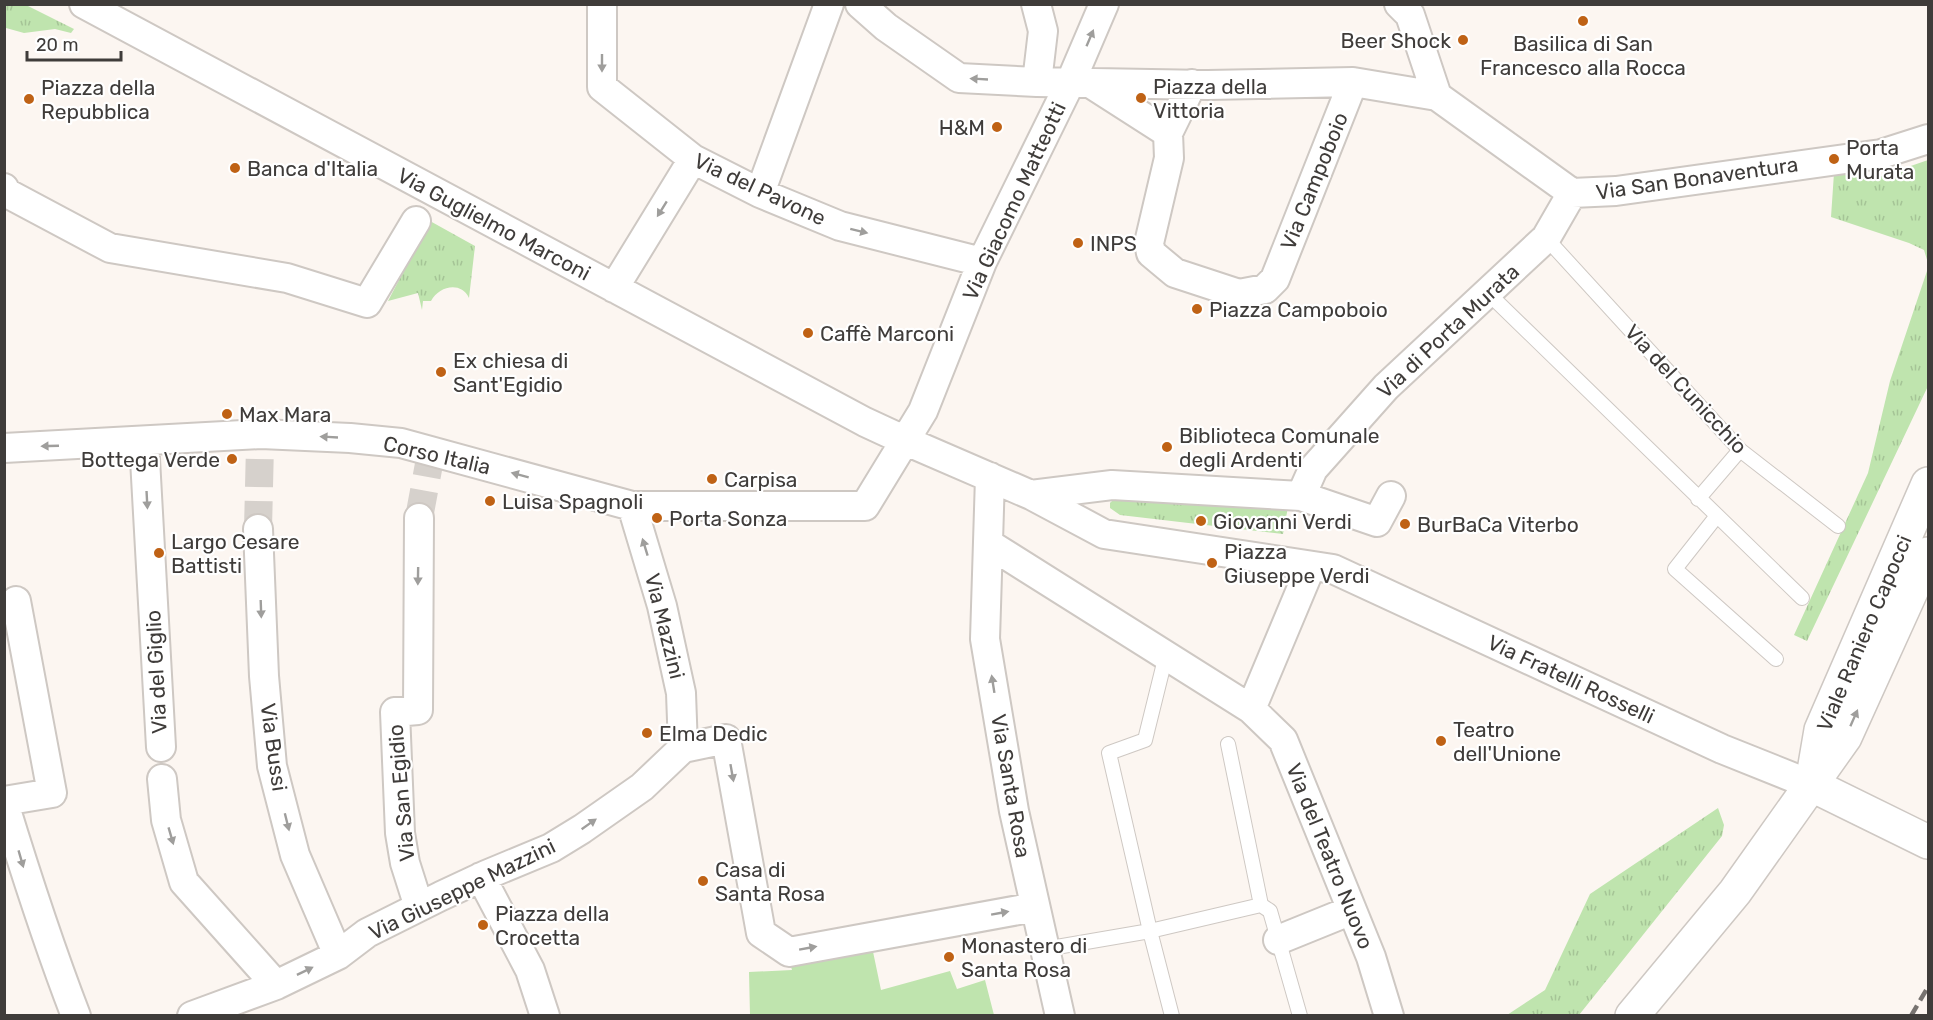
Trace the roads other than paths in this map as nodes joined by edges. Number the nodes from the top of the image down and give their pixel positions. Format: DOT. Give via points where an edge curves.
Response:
graph roads {
  1 [pos="84,4"];
  2 [pos="602,4"];
  3 [pos="829,4"];
  4 [pos="860,4"];
  5 [pos="1036,4"];
  6 [pos="1104,4"];
  7 [pos="1399,4"];
  8 [pos="1037,82"];
  9 [pos="1080,82"];
  10 [pos="1353,82"];
  11 [pos="1200,84"];
  12 [pos="1437,96"];
  13 [pos="1168,133"];
  14 [pos="1929,139"];
  15 [pos="693,159"];
  16 [pos="4,188"];
  17 [pos="760,193"];
  18 [pos="1572,193"];
  19 [pos="416,221"];
  20 [pos="1546,238"];
  21 [pos="982,262"];
  22 [pos="614,288"];
  23 [pos="1488,293"];
  24 [pos="144,441"];
  25 [pos="906,441"];
  26 [pos="4,448"];
  27 [pos="1740,450"];
  28 [pos="990,477"];
  29 [pos="1929,484"];
  30 [pos="1031,495"];
  31 [pos="1301,496"];
  32 [pos="1391,496"];
  33 [pos="1698,499"];
  34 [pos="632,506"];
  35 [pos="865,506"];
  36 [pos="1716,517"];
  37 [pos="419,518"];
  38 [pos="1838,526"];
  39 [pos="258,529"];
  40 [pos="989,549"];
  41 [pos="1929,554"];
  42 [pos="1322,568"];
  43 [pos="1802,598"];
  44 [pos="16,601"];
  45 [pos="1166,655"];
  46 [pos="1776,659"];
  47 [pos="1238,706"];
  48 [pos="1228,744"];
  49 [pos="161,747"];
  50 [pos="683,748"];
  51 [pos="162,779"];
  52 [pos="1812,785"];
  53 [pos="4,802"];
  54 [pos="1929,842"];
  55 [pos="481,877"];
  56 [pos="1261,905"];
  57 [pos="419,907"];
  58 [pos="1035,907"];
  59 [pos="1352,910"];
  60 [pos="1150,931"];
  61 [pos="1278,940"];
  62 [pos="1045,950"];
  63 [pos="338,955"];
  64 [pos="276,985"];
  65 [pos="229,1010"];
  66 [pos="76,1016"];
  67 [pos="192,1016"];
  68 [pos="545,1016"];
  69 [pos="1060,1016"];
  70 [pos="1172,1016"];
  71 [pos="1300,1016"];
  72 [pos="1389,1016"];
  73 [pos="1632,1016"];
  1 -- 22 [label="street, Via Guglielmo Marconi"];
  2 -- 15 [label="street, Via del Pavone, one-way" via="602,87"];
  3 -- 17 [label="street"];
  8 -- 4 [label="street, one-way" via="959,78"];
  5 -- 8 [label="street" via="1043,31"];
  9 -- 6 [label="street, Via Giacomo Matteotti, one-way"];
  7 -- 12 [label="street" via="1410,15"];
  8 -- 9 [label="street"];
  9 -- 11 [label="street"];
  9 -- 13 [label="street"];
  9 -- 21 [label="street, Via Giacomo Matteotti"];
  10 -- 11 [label="street, Via San Bonaventura"];
  10 -- 12 [label="street, Via San Bonaventura"];
  10 -- 13 [label="street, Via Campoboio" via="1275,279 1265,289 1239,294 1175,273 1151,253 1149,243 1169,158"];
  11 -- 13 [label="street"];
  12 -- 18 [label="street, Via San Bonaventura"];
  14 -- 18 [label="street, Via San Bonaventura" via="1881,154 1616,191"];
  15 -- 17 [label="street, Via del Pavone"];
  15 -- 22 [label="street, one-way"];
  16 -- 19 [label="street" via="110,248 287,278 367,303"];
  17 -- 21 [label="street, Via del Pavone, one-way" via="840,226"];
  18 -- 20 [label="street, Via di Porta Murata"];
  20 -- 23 [label="street, Via di Porta Murata"];
  20 -- 27 [label="lane, Via del Cunicchio"];
  21 -- 25 [label="street, Via Giacomo Matteotti" via="923,411"];
  22 -- 25 [label="street, Via Guglielmo Marconi"];
  23 -- 31 [label="street, Via di Porta Murata" via="1386,387 1314,469"];
  23 -- 33 [label="lane"];
  24 -- 26 [label="street, Corso Italia, one-way"];
  34 -- 24 [label="street, Corso Italia, one-way" via="431,458 400,443"];
  24 -- 49 [label="street, Via del Giglio, one-way"];
  25 -- 28 [label="street"];
  25 -- 35 [label="street, Via Giacomo Matteotti"];
  27 -- 33 [label="lane"];
  27 -- 38 [label="lane, Via del Cunicchio"];
  28 -- 30 [label="street"];
  28 -- 40 [label="street, Via Santa Rosa"];
  29 -- 52 [label="main road, Viale Raniero Capocci" via="1821,730"];
  30 -- 31 [label="street" via="1112,485"];
  30 -- 42 [label="street" via="1104,534"];
  31 -- 32 [label="street" via="1377,522"];
  33 -- 36 [label="lane"];
  34 -- 35 [label="street, Corso Italia"];
  50 -- 34 [label="street, Via Mazzini, one-way" via="681,693 662,606"];
  36 -- 43 [label="lane"];
  36 -- 46 [label="lane" via="1675,569"];
  37 -- 57 [label="street, Via San Egidio, one-way" via="418,710 395,712 400,833"];
  39 -- 63 [label="street, Via Bussi, one-way" via="272,766 295,855"];
  40 -- 45 [label="street"];
  58 -- 40 [label="street, Via Santa Rosa, one-way" via="1014,812 985,639"];
  52 -- 41 [label="main road, Viale Raniero Capocci, one-way" via="1845,737"];
  42 -- 47 [label="street"];
  42 -- 52 [label="street, Via Fratelli Rosselli" via="1722,749"];
  44 -- 53 [label="street" via="52,793"];
  45 -- 47 [label="street"];
  45 -- 60 [label="lane" via="1145,740 1109,753"];
  47 -- 59 [label="street, Via del Teatro Nuovo" via="1283,740"];
  48 -- 56 [label="lane"];
  55 -- 50 [label="street, Via Giuseppe Mazzini, one-way" via="551,848 582,829 642,787"];
  50 -- 58 [label="street, one-way" via="726,739 760,933 789,952"];
  51 -- 64 [label="street, one-way" via="166,820 184,882"];
  52 -- 54 [label="main road"];
  52 -- 73 [label="main road, Viale Raniero Capocci" via="1735,892"];
  53 -- 66 [label="street, one-way" via="34,902"];
  55 -- 57 [label="street, Via Giuseppe Mazzini"];
  55 -- 68 [label="street" via="530,970"];
  56 -- 60 [label="lane"];
  56 -- 61 [label="lane" via="1270,910"];
  57 -- 63 [label="street, Via Giuseppe Mazzini" via="367,933"];
  58 -- 62 [label="street, Via Santa Rosa"];
  59 -- 61 [label="street"];
  59 -- 72 [label="street, Via del Teatro Nuovo"];
  60 -- 62 [label="lane"];
  60 -- 70 [label="lane"];
  61 -- 71 [label="lane"];
  62 -- 69 [label="street, Via Santa Rosa"];
  64 -- 63 [label="street, Via Giuseppe Mazzini, one-way"];
  64 -- 65 [label="street, Via Giuseppe Mazzini"];
  65 -- 67 [label="street, Via Giuseppe Mazzini"];
}
